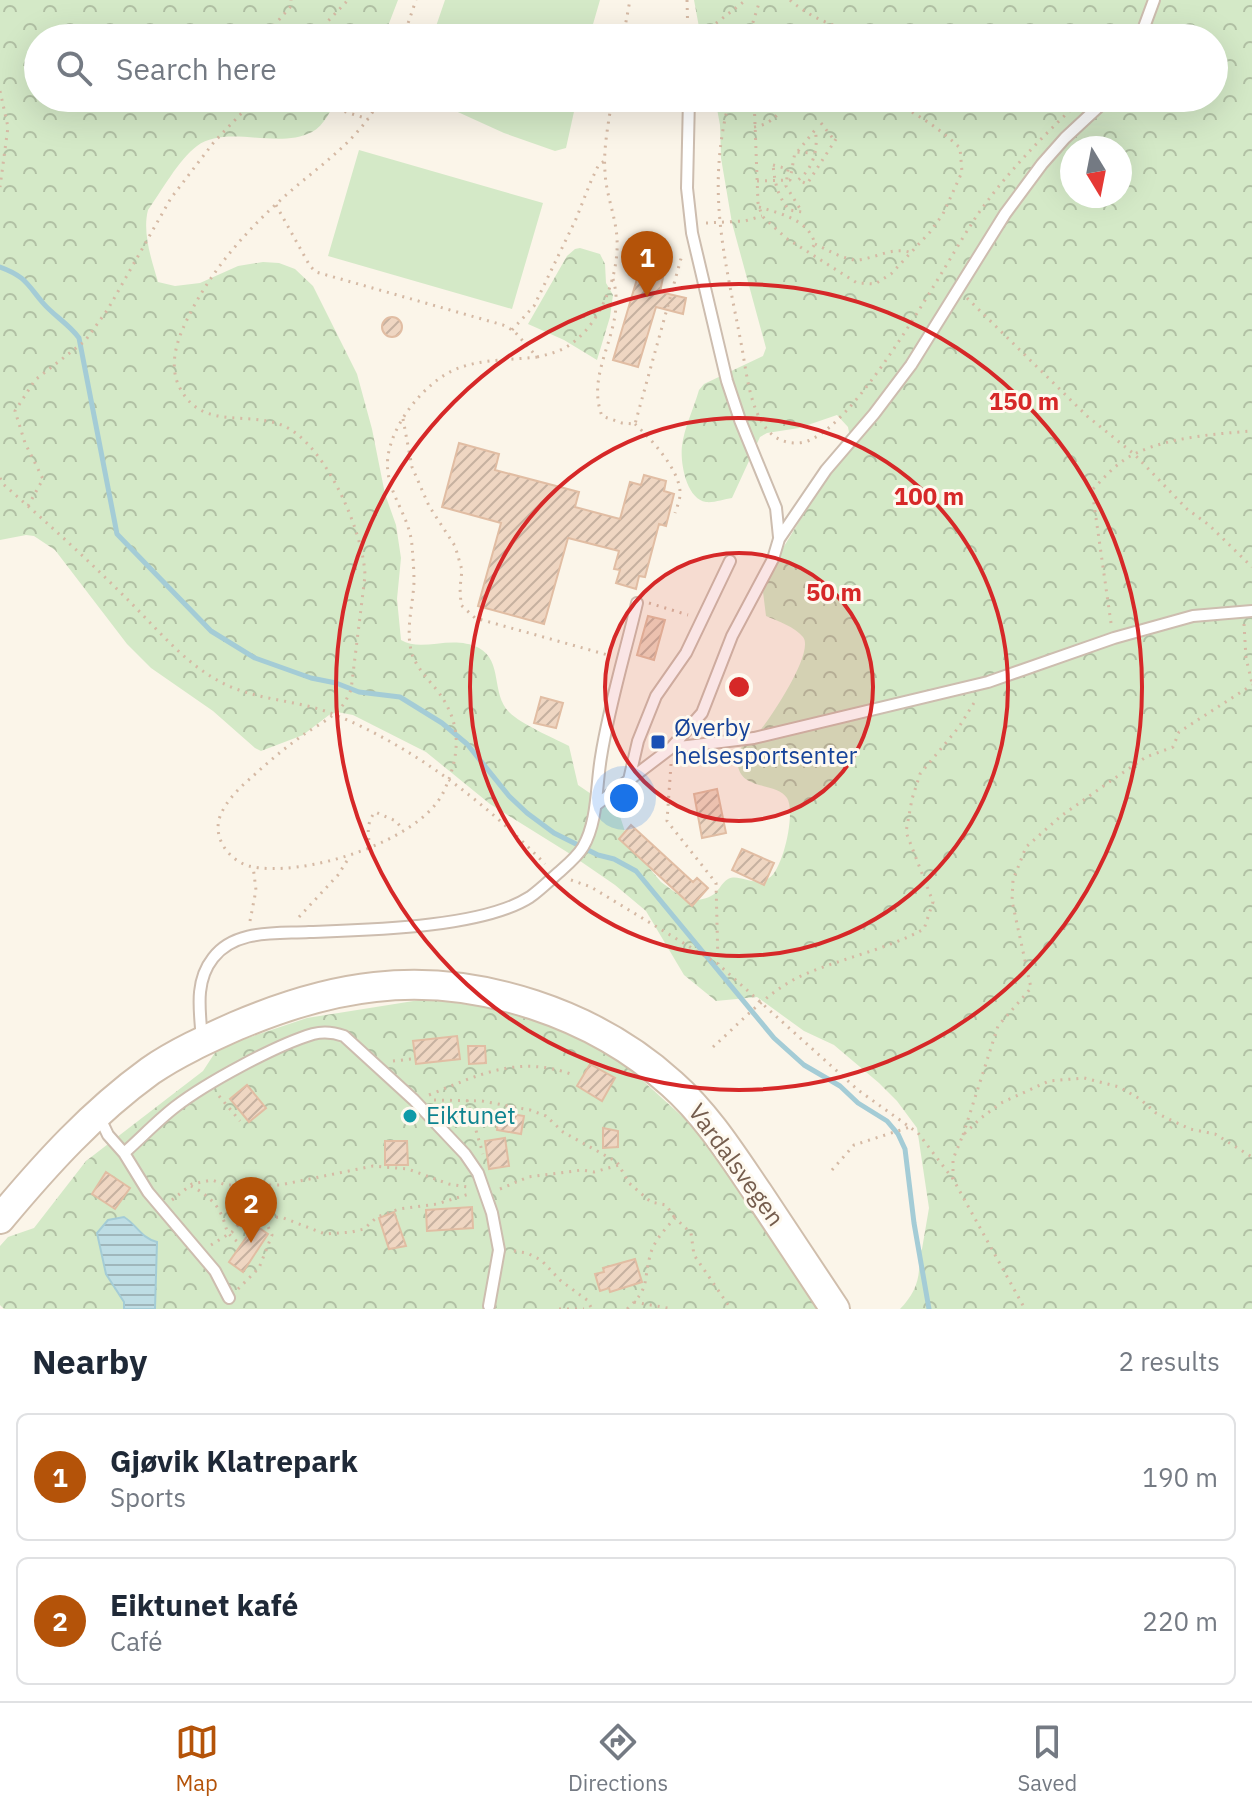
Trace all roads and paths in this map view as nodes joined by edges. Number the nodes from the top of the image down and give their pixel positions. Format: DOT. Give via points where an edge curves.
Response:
graph roads {
  1 [pos="291,0"];
  2 [pos="348,0"];
  3 [pos="416,0"];
  4 [pos="630,0"];
  5 [pos="687,0"];
  6 [pos="746,0"];
  7 [pos="760,0"];
  8 [pos="790,0"];
  9 [pos="1154,0"];
  10 [pos="275,24"];
  11 [pos="325,24"];
  12 [pos="408,24"];
  13 [pos="626,24"];
  14 [pos="688,24"];
  15 [pos="715,24"];
  16 [pos="752,24"];
  17 [pos="826,24"];
  18 [pos="1145,24"];
  19 [pos="0,91"];
  20 [pos="243,112"];
  21 [pos="346,112"];
  22 [pos="372,112"];
  23 [pos="610,112"];
  24 [pos="689,112"];
  25 [pos="727,112"];
  26 [pos="754,112"];
  27 [pos="779,112"];
  28 [pos="911,112"];
  29 [pos="1069,112"];
  30 [pos="1093,112"];
  31 [pos="368,119"];
  32 [pos="821,123"];
  33 [pos="754,127"];
  34 [pos="798,151"];
  35 [pos="814,153"];
  36 [pos="605,161"];
  37 [pos="786,179"];
  38 [pos="774,180"];
  39 [pos="757,181"];
  40 [pos="0,187"];
  41 [pos="276,205"];
  42 [pos="759,207"];
  43 [pos="762,216"];
  44 [pos="719,223"];
  45 [pos="692,229"];
  46 [pos="815,244"];
  47 [pos="810,252"];
  48 [pos="909,252"];
  49 [pos="613,279"];
  50 [pos="958,290"];
  51 [pos="512,330"];
  52 [pos="537,357"];
  53 [pos="403,419"];
  54 [pos="635,424"];
  55 [pos="1252,431"];
  56 [pos="1134,454"];
  57 [pos="0,478"];
  58 [pos="28,506"];
  59 [pos="675,513"];
  60 [pos="779,539"];
  61 [pos="730,561"];
  62 [pos="1252,567"];
  63 [pos="637,603"];
  64 [pos="1246,612"];
  65 [pos="701,620"];
  66 [pos="1114,638"];
  67 [pos="624,658"];
  68 [pos="988,682"];
  69 [pos="1252,684"];
  70 [pos="334,714"];
  71 [pos="671,748"];
  72 [pos="448,780"];
  73 [pos="629,780"];
  74 [pos="596,805"];
  75 [pos="404,830"];
  76 [pos="370,848"];
  77 [pos="350,856"];
  78 [pos="253,866"];
  79 [pos="556,875"];
  80 [pos="284,933"];
  81 [pos="246,937"];
  82 [pos="718,964"];
  83 [pos="761,1005"];
  84 [pos="202,1042"];
  85 [pos="713,1047"];
  86 [pos="571,1074"];
  87 [pos="208,1084"];
  88 [pos="467,1100"];
  89 [pos="98,1114"];
  90 [pos="240,1121"];
  91 [pos="910,1127"];
  92 [pos="963,1135"];
  93 [pos="124,1153"];
  94 [pos="1252,1159"];
  95 [pos="483,1160"];
  96 [pos="619,1165"];
  97 [pos="832,1170"];
  98 [pos="953,1179"];
  99 [pos="190,1186"];
  100 [pos="484,1189"];
  101 [pos="162,1207"];
  102 [pos="264,1218"];
  103 [pos="675,1218"];
  104 [pos="0,1219"];
  105 [pos="228,1235"];
  106 [pos="238,1242"];
  107 [pos="499,1250"];
  108 [pos="201,1251"];
  109 [pos="229,1298"];
  110 [pos="634,1302"];
  111 [pos="489,1306"];
  112 [pos="559,1309"];
  113 [pos="584,1309"];
  114 [pos="592,1309"];
  115 [pos="627,1309"];
  116 [pos="673,1309"];
  117 [pos="731,1309"];
  118 [pos="835,1309"];
  119 [pos="1025,1309"];
  1 -- 10 [label="path"];
  2 -- 11 [label="path"];
  3 -- 12 [label="path"];
  4 -- 13 [label="path"];
  5 -- 14 [label="path"];
  6 -- 15 [label="path"];
  7 -- 16 [label="path"];
  8 -- 17 [label="path"];
  9 -- 18 [label="lane"];
  19 -- 40 [label="path" via="8,127"];
  20 -- 58 [label="path" via="171,198 85,341 35,380 15,411 43,479"];
  21 -- 31 [label="path"];
  22 -- 31 [label="path"];
  23 -- 36 [label="path"];
  24 -- 45 [label="lane"];
  25 -- 44 [label="path" via="718,151"];
  26 -- 33 [label="path"];
  27 -- 33 [label="path" via="767,125"];
  28 -- 48 [label="path" via="960,148 962,172 943,214"];
  29 -- 44 [label="path" via="976,216 874,378 834,422 808,441 773,437 758,415"];
  30 -- 50 [label="lane" via="1042,164"];
  31 -- 41 [label="path"];
  32 -- 35 [label="path" via="835,140 807,184 798,180 809,170"];
  33 -- 39 [label="path"];
  34 -- 35 [label="path"];
  34 -- 35 [label="path" via="815,130"];
  34 -- 37 [label="path" via="790,180"];
  36 -- 49 [label="path" via="618,243"];
  36 -- 51 [label="path" via="595,172 534,306"];
  37 -- 38 [label="path"];
  37 -- 38 [label="path" via="788,169 773,165"];
  37 -- 38 [label="path" via="802,212 789,210"];
  38 -- 39 [label="path"];
  39 -- 42 [label="path"];
  41 -- 51 [label="path" via="316,272"];
  41 -- 70 [label="path" via="236,244 205,287 184,327 174,366 178,385 200,412 266,421 295,432 317,454 355,528 365,558 364,590 351,690"];
  42 -- 43 [label="path"];
  42 -- 46 [label="path" via="791,216"];
  43 -- 44 [label="path"];
  43 -- 47 [label="path"];
  44 -- 45 [label="path"];
  45 -- 54 [label="path"];
  45 -- 60 [label="lane" via="727,381 776,508"];
  46 -- 47 [label="path"];
  46 -- 48 [label="path" via="858,260"];
  47 -- 48 [label="path" via="857,283 875,284"];
  49 -- 52 [label="path" via="584,332 566,348"];
  49 -- 54 [label="path" via="617,313 596,392 602,416"];
  50 -- 56 [label="path" via="1087,416"];
  50 -- 60 [label="lane" via="911,365 826,470"];
  51 -- 52 [label="path"];
  52 -- 53 [label="path" via="447,373"];
  53 -- 67 [label="path" via="412,467 455,546 462,570 461,605 475,618"];
  53 -- 72 [label="path" via="388,447 387,466 412,544 413,656 454,716 455,751"];
  54 -- 59 [label="path" via="657,446 677,480"];
  55 -- 56 [label="path" via="1194,436"];
  56 -- 62 [label="path"];
  56 -- 66 [label="path" via="1092,490"];
  57 -- 58 [label="path"];
  58 -- 70 [label="path" via="218,681 252,695"];
  60 -- 71 [label="lane" via="702,713"];
  61 -- 65 [label="lane"];
  63 -- 65 [label="path"];
  63 -- 67 [label="lane"];
  64 -- 66 [label="lane" via="1193,616"];
  64 -- 69 [label="path"];
  65 -- 73 [label="lane" via="656,696"];
  66 -- 68 [label="lane"];
  67 -- 74 [label="lane" via="601,757"];
  68 -- 71 [label="lane" via="754,738"];
  68 -- 83 [label="path" via="920,774 912,799 906,832 933,902 924,929 899,943 797,977"];
  69 -- 92 [label="path" via="1179,732 1173,747 1146,757 1112,780 1026,847 1013,880 1012,901 1031,988 998,1026"];
  70 -- 72 [label="path"];
  70 -- 78 [label="path" via="259,770 219,816 225,851"];
  71 -- 73 [label="lane"];
  71 -- 82 [label="path" via="667,821 716,883"];
  72 -- 75 [label="path" via="436,803"];
  72 -- 79 [label="path" via="484,806"];
  73 -- 74 [label="lane"];
  74 -- 79 [label="lane" via="584,845"];
  75 -- 76 [label="path"];
  75 -- 76 [label="path" via="375,812 368,830"];
  76 -- 77 [label="path"];
  77 -- 78 [label="path" via="291,867"];
  77 -- 80 [label="path"];
  78 -- 81 [label="path" via="256,890"];
  79 -- 80 [label="lane" via="530,897 465,919"];
  79 -- 82 [label="path" via="591,887"];
  80 -- 81 [label="lane"];
  81 -- 84 [label="lane" via="230,942 204,972"];
  82 -- 83 [label="path"];
  83 -- 85 [label="path"];
  83 -- 91 [label="path" via="858,1090"];
  84 -- 89 [label="main road, Vardalsvegen" via="153,1069"];
  84 -- 118 [label="main road, Vardalsvegen" via="279,1009 377,986 481,991 572,1020 639,1059 694,1104"];
  86 -- 88 [label="path" via="501,1067 423,1097"];
  87 -- 90 [label="path"];
  87 -- 93 [label="lane"];
  87 -- 100 [label="lane" via="314,1033 344,1036 465,1154"];
  88 -- 95 [label="path"];
  88 -- 96 [label="path" via="546,1116"];
  89 -- 93 [label="lane"];
  89 -- 104 [label="main road, Vardalsvegen"];
  91 -- 97 [label="path" via="854,1145"];
  91 -- 98 [label="path"];
  92 -- 94 [label="path" via="1001,1103 1049,1081 1084,1078 1119,1087 1156,1113 1215,1134"];
  92 -- 98 [label="path" via="953,1159"];
  93 -- 101 [label="lane"];
  96 -- 100 [label="path" via="528,1177"];
  96 -- 103 [label="path" via="629,1183 651,1202 666,1205"];
  98 -- 119 [label="path"];
  99 -- 100 [label="path" via="212,1180 280,1185 373,1166 408,1169 449,1184"];
  99 -- 101 [label="path"];
  99 -- 105 [label="path" via="221,1212"];
  100 -- 102 [label="path" via="399,1209 352,1232 325,1234 281,1217"];
  100 -- 107 [label="lane"];
  101 -- 108 [label="lane"];
  102 -- 105 [label="path" via="249,1212"];
  102 -- 109 [label="path" via="272,1235 259,1268"];
  103 -- 110 [label="path" via="660,1234 643,1292"];
  103 -- 117 [label="path" via="691,1233 694,1255"];
  105 -- 106 [label="path"];
  105 -- 108 [label="path"];
  107 -- 111 [label="lane"];
  107 -- 114 [label="path" via="541,1260"];
  108 -- 109 [label="lane"];
  110 -- 115 [label="path"];
  110 -- 116 [label="path"];
  112 -- 113 [label="path"];
}
